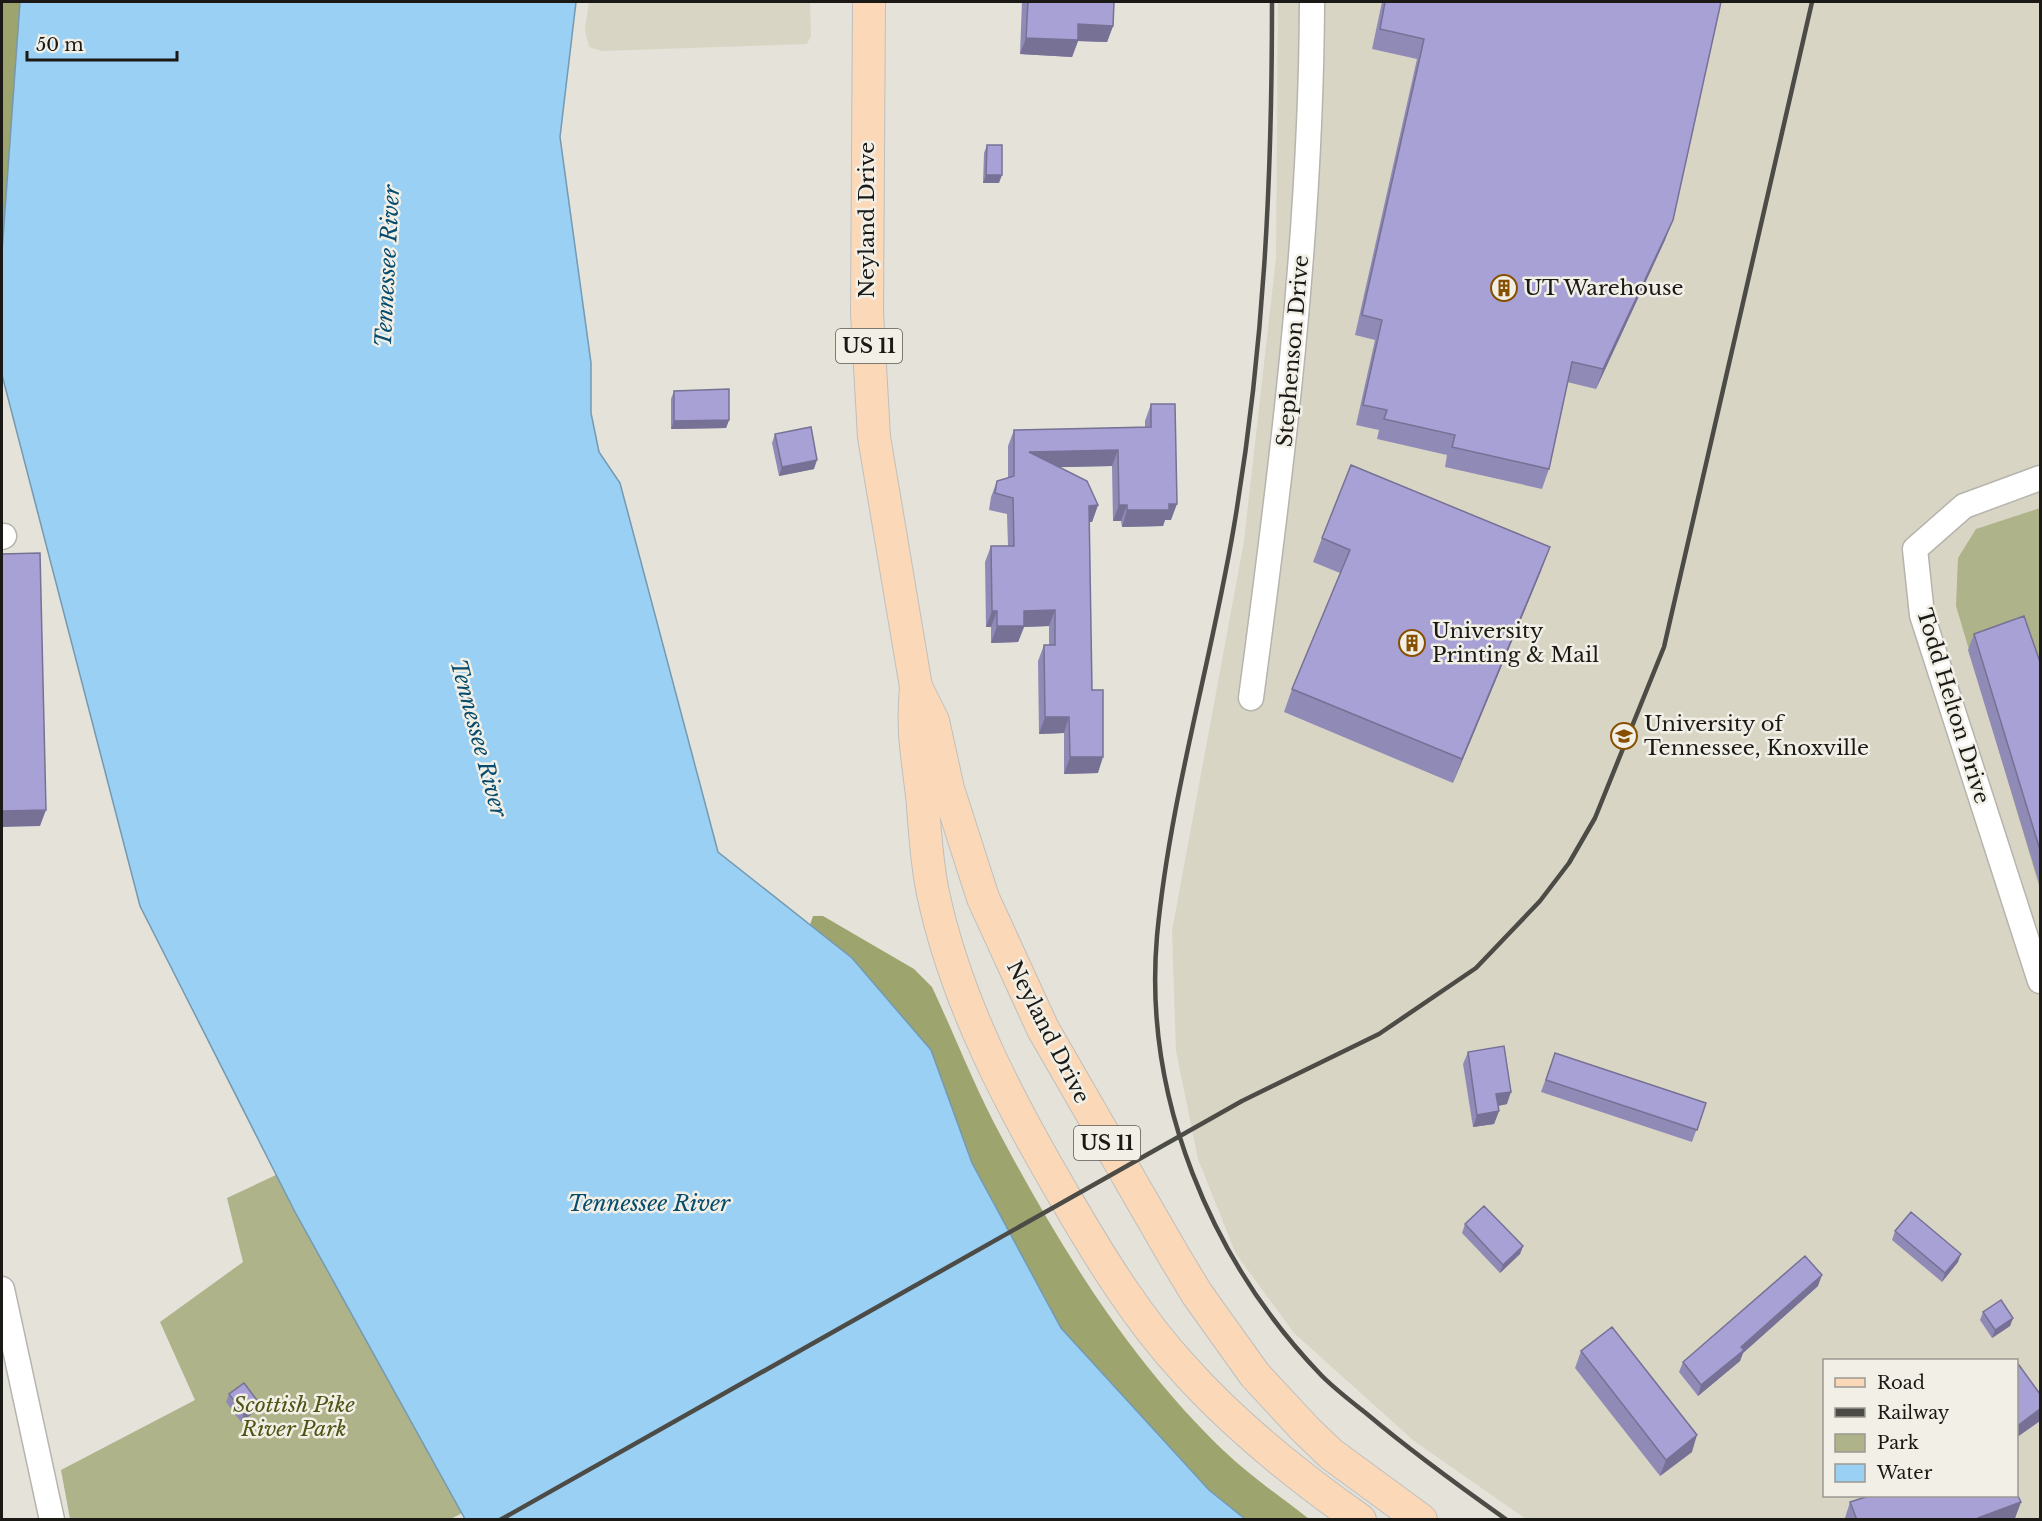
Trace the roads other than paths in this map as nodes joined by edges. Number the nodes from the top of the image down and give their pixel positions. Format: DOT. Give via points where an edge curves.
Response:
graph roads {
  1 [pos="869,2"];
  2 [pos="1312,2"];
  3 [pos="2040,478"];
  4 [pos="916,687"];
  5 [pos="1251,698"];
  6 [pos="2038,974"];
  7 [pos="2,1289"];
  8 [pos="52,1520"];
  9 [pos="1360,1520"];
  10 [pos="1421,1520"];
  1 -- 4 [label="main road, Neyland Drive / US 11" via="867,313 874,437"];
  2 -- 5 [label="street, Stephenson Drive" via="1307,190 1286,433"];
  3 -- 6 [label="street, Todd Helton Drive" via="1964,506 1915,549 1922,615"];
  4 -- 9 [label="main road, Neyland Drive / US 11" via="912,723 933,891 974,1021 1017,1111 1118,1285 1183,1369 1276,1458"];
  4 -- 10 [label="main road, Neyland Drive / US 11" via="933,721 954,811 988,908 1043,1029 1197,1294 1255,1375 1306,1430 1331,1454"];
  7 -- 8 [label="street"];
}
